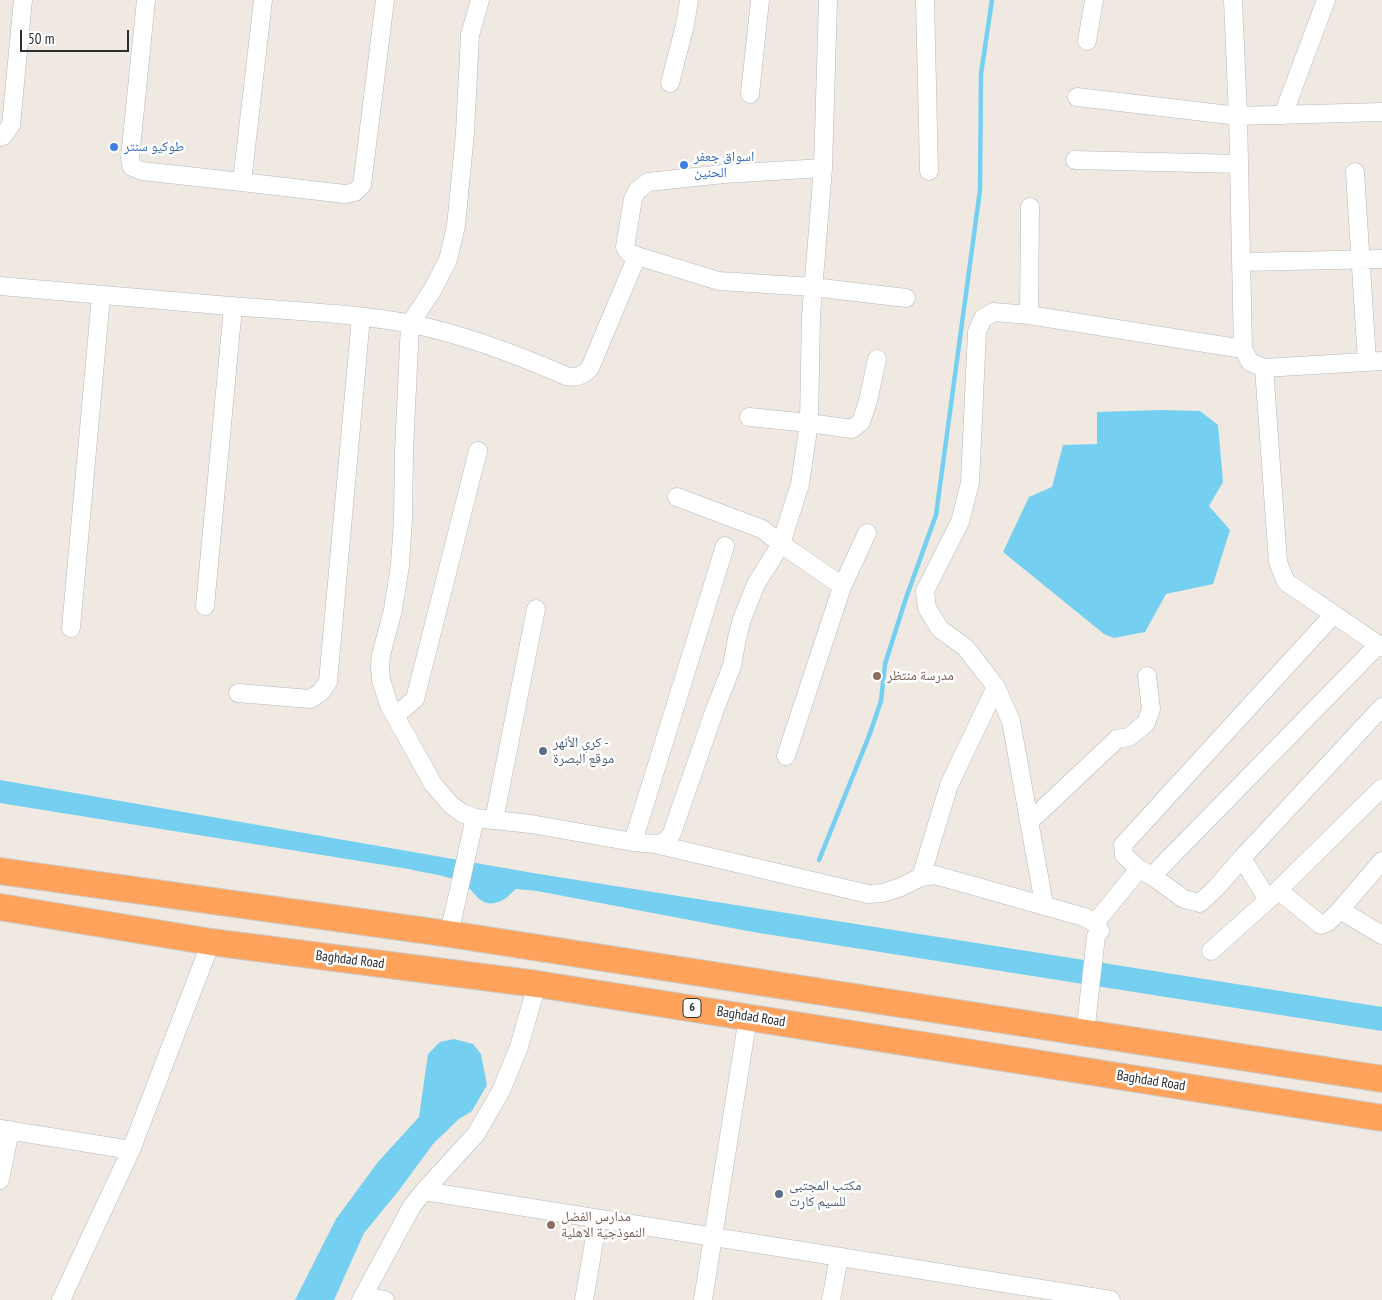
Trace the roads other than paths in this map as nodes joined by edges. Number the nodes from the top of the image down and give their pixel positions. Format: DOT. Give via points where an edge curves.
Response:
graph roads {
  1 [pos="23,0"];
  2 [pos="146,0"];
  3 [pos="263,0"];
  4 [pos="384,0"];
  5 [pos="480,0"];
  6 [pos="689,0"];
  7 [pos="760,0"];
  8 [pos="828,0"];
  9 [pos="925,0"];
  10 [pos="1094,0"];
  11 [pos="1233,0"];
  12 [pos="1326,0"];
  13 [pos="1088,41"];
  14 [pos="670,83"];
  15 [pos="750,94"];
  16 [pos="1077,97"];
  17 [pos="1382,112"];
  18 [pos="1283,115"];
  19 [pos="1238,116"];
  20 [pos="0,137"];
  21 [pos="1074,160"];
  22 [pos="1239,164"];
  23 [pos="823,168"];
  24 [pos="929,170"];
  25 [pos="1356,172"];
  26 [pos="242,182"];
  27 [pos="1030,207"];
  28 [pos="637,256"];
  29 [pos="1382,258"];
  30 [pos="1360,259"];
  31 [pos="1241,262"];
  32 [pos="0,286"];
  33 [pos="813,287"];
  34 [pos="101,296"];
  35 [pos="906,298"];
  36 [pos="233,307"];
  37 [pos="1029,314"];
  38 [pos="361,317"];
  39 [pos="410,324"];
  40 [pos="1243,349"];
  41 [pos="877,359"];
  42 [pos="1375,362"];
  43 [pos="1264,368"];
  44 [pos="749,417"];
  45 [pos="809,423"];
  46 [pos="478,450"];
  47 [pos="678,497"];
  48 [pos="867,533"];
  49 [pos="780,544"];
  50 [pos="725,546"];
  51 [pos="842,587"];
  52 [pos="205,606"];
  53 [pos="536,609"];
  54 [pos="1334,615"];
  55 [pos="71,628"];
  56 [pos="1380,646"];
  57 [pos="1147,676"];
  58 [pos="996,688"];
  59 [pos="238,694"];
  60 [pos="1382,707"];
  61 [pos="395,716"];
  62 [pos="786,756"];
  63 [pos="1382,788"];
  64 [pos="475,818"];
  65 [pos="494,820"];
  66 [pos="1029,822"];
  67 [pos="633,842"];
  68 [pos="655,844"];
  69 [pos="1242,858"];
  70 [pos="1382,861"];
  71 [pos="0,870"];
  72 [pos="1146,873"];
  73 [pos="921,877"];
  74 [pos="1273,895"];
  75 [pos="1044,904"];
  76 [pos="0,907"];
  77 [pos="1340,910"];
  78 [pos="1095,930"];
  79 [pos="449,934"];
  80 [pos="1382,935"];
  81 [pos="210,942"];
  82 [pos="1211,951"];
  83 [pos="537,984"];
  84 [pos="748,1017"];
  85 [pos="1086,1023"];
  86 [pos="1382,1079"];
  87 [pos="1382,1118"];
  88 [pos="5,1130"];
  89 [pos="131,1150"];
  90 [pos="0,1180"];
  91 [pos="424,1191"];
  92 [pos="598,1219"];
  93 [pos="713,1237"];
  94 [pos="839,1257"];
  95 [pos="1025,1293"];
  96 [pos="362,1298"];
  97 [pos="61,1300"];
  98 [pos="385,1300"];
  99 [pos="584,1300"];
  100 [pos="702,1300"];
  101 [pos="831,1300"];
  102 [pos="1111,1300"];
  1 -- 20 [label="street" via="11,125"];
  2 -- 26 [label="street" via="130,158 132,167 142,172"];
  3 -- 26 [label="street"];
  4 -- 26 [label="street" via="362,185 355,192 345,194"];
  5 -- 39 [label="street" via="470,35 456,226 448,260"];
  6 -- 14 [label="street"];
  7 -- 15 [label="street"];
  8 -- 23 [label="street"];
  9 -- 24 [label="street"];
  10 -- 13 [label="street"];
  11 -- 19 [label="street"];
  12 -- 18 [label="street"];
  16 -- 19 [label="street"];
  17 -- 18 [label="street"];
  18 -- 19 [label="street"];
  19 -- 22 [label="street"];
  21 -- 22 [label="street"];
  22 -- 31 [label="street"];
  23 -- 28 [label="street" via="648,182 633,199 625,247"];
  23 -- 33 [label="street"];
  25 -- 30 [label="street"];
  27 -- 37 [label="street"];
  28 -- 33 [label="street" via="719,281"];
  28 -- 39 [label="street" via="593,362 579,376 572,378 482,342"];
  29 -- 30 [label="street"];
  30 -- 31 [label="street"];
  30 -- 42 [label="street"];
  31 -- 40 [label="street"];
  32 -- 34 [label="street"];
  33 -- 35 [label="street"];
  33 -- 45 [label="street"];
  34 -- 36 [label="street"];
  34 -- 55 [label="street"];
  36 -- 38 [label="street"];
  36 -- 52 [label="street"];
  37 -- 40 [label="street"];
  37 -- 58 [label="street" via="994,312 983,318 978,332 970,483 960,522 925,591 927,608 940,629 966,648"];
  38 -- 39 [label="street"];
  38 -- 59 [label="street" via="328,682 320,693 310,699"];
  39 -- 61 [label="street" via="400,565 380,667 384,693"];
  40 -- 43 [label="street" via="1250,362"];
  41 -- 45 [label="street" via="861,422 852,428"];
  42 -- 43 [label="street"];
  43 -- 54 [label="street" via="1278,562 1286,582"];
  44 -- 45 [label="street"];
  45 -- 49 [label="street" via="800,484"];
  46 -- 61 [label="street" via="414,699"];
  47 -- 49 [label="street" via="762,529"];
  48 -- 51 [label="street"];
  49 -- 51 [label="street"];
  49 -- 68 [label="street" via="745,610 732,666 672,833 662,843"];
  50 -- 67 [label="street"];
  51 -- 62 [label="street"];
  53 -- 65 [label="street"];
  54 -- 56 [label="street"];
  54 -- 72 [label="street" via="1123,845 1124,855"];
  56 -- 72 [label="street"];
  57 -- 66 [label="street" via="1151,709 1146,723 1129,737 1117,739"];
  58 -- 66 [label="street" via="1011,721"];
  58 -- 73 [label="street" via="949,785"];
  60 -- 69 [label="street"];
  61 -- 64 [label="street" via="442,796 462,813"];
  63 -- 74 [label="street"];
  64 -- 65 [label="street"];
  64 -- 79 [label="street"];
  65 -- 67 [label="street"];
  66 -- 75 [label="street"];
  67 -- 68 [label="street"];
  68 -- 73 [label="street" via="868,894 883,893"];
  69 -- 72 [label="street" via="1200,903 1184,899"];
  69 -- 74 [label="street"];
  70 -- 77 [label="street"];
  71 -- 79 [label="highway"];
  72 -- 78 [label="street"];
  73 -- 75 [label="street" via="935,875"];
  74 -- 77 [label="street" via="1321,926"];
  74 -- 82 [label="street"];
  75 -- 78 [label="street" via="1084,916"];
  76 -- 81 [label="highway, Baghdad Road / 6"];
  77 -- 80 [label="street"];
  78 -- 85 [label="street"];
  79 -- 85 [label="highway"];
  81 -- 83 [label="highway, Baghdad Road / 6"];
  81 -- 89 [label="street"];
  83 -- 84 [label="highway, Baghdad Road / 6"];
  83 -- 91 [label="street" via="519,1047 501,1090 476,1134"];
  84 -- 87 [label="highway, Baghdad Road / 6"];
  84 -- 93 [label="street"];
  85 -- 86 [label="highway"];
  88 -- 89 [label="street"];
  88 -- 90 [label="street"];
  89 -- 97 [label="street"];
  91 -- 92 [label="street"];
  91 -- 96 [label="street" via="412,1206"];
  92 -- 93 [label="street"];
  92 -- 99 [label="street"];
  93 -- 94 [label="street"];
  93 -- 100 [label="street"];
  94 -- 95 [label="street"];
  94 -- 101 [label="street"];
  95 -- 102 [label="street"];
  96 -- 98 [label="street"];
}
